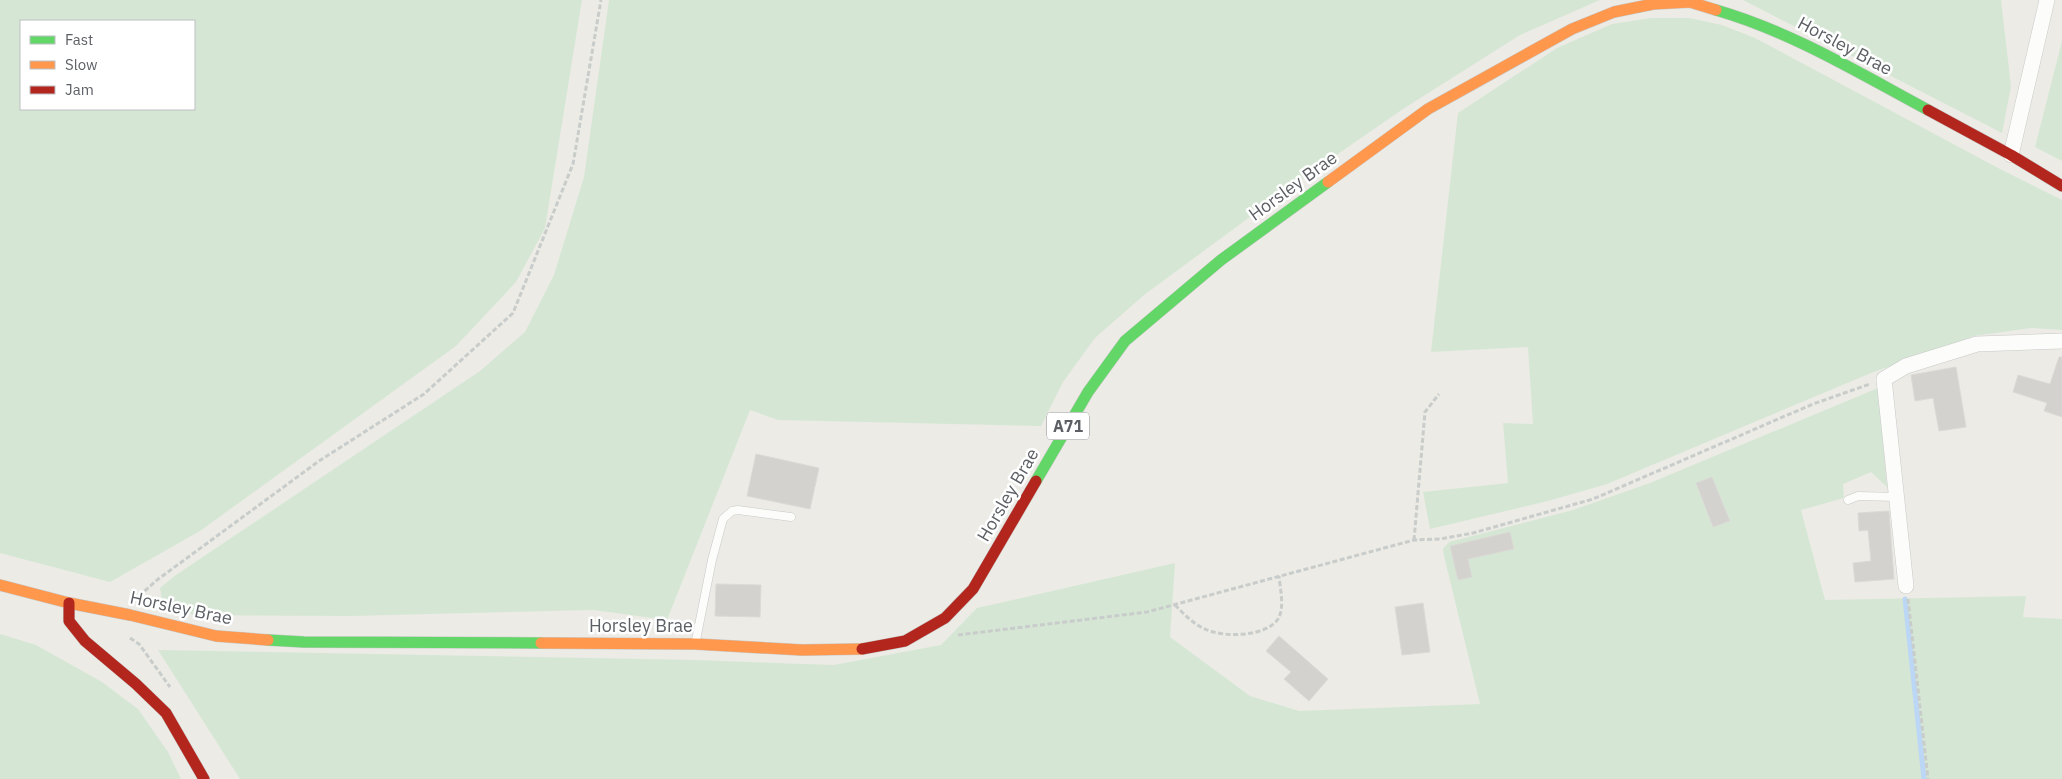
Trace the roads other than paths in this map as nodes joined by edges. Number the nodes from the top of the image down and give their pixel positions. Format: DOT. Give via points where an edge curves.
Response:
graph roads {
  1 [pos="2047,0"];
  2 [pos="2011,155"];
  3 [pos="2062,186"];
  4 [pos="2062,341"];
  5 [pos="1898,497"];
  6 [pos="1848,500"];
  7 [pos="791,518"];
  8 [pos="0,585"];
  9 [pos="1906,586"];
  10 [pos="69,603"];
  11 [pos="695,644"];
  12 [pos="204,779"];
  1 -- 2 [label="street"];
  2 -- 3 [label="main road, Horsley Brae / A71"];
  2 -- 11 [label="main road, Horsley Brae / A71" via="1798,40 1744,18 1690,2 1653,4 1614,12 1572,29 1428,109 1221,260 1125,341 1088,392 973,589 945,618 905,641 857,650"];
  4 -- 5 [label="street" via="1977,344 1906,366 1884,379"];
  5 -- 6 [label="lane" via="1858,496"];
  5 -- 9 [label="street"];
  7 -- 11 [label="lane" via="738,510 724,519"];
  8 -- 10 [label="main road, Horsley Brae / A71"];
  10 -- 11 [label="main road, Horsley Brae / A71" via="216,636 304,642"];
  10 -- 12 [label="main road" via="69,621 85,641 166,712"];
}
